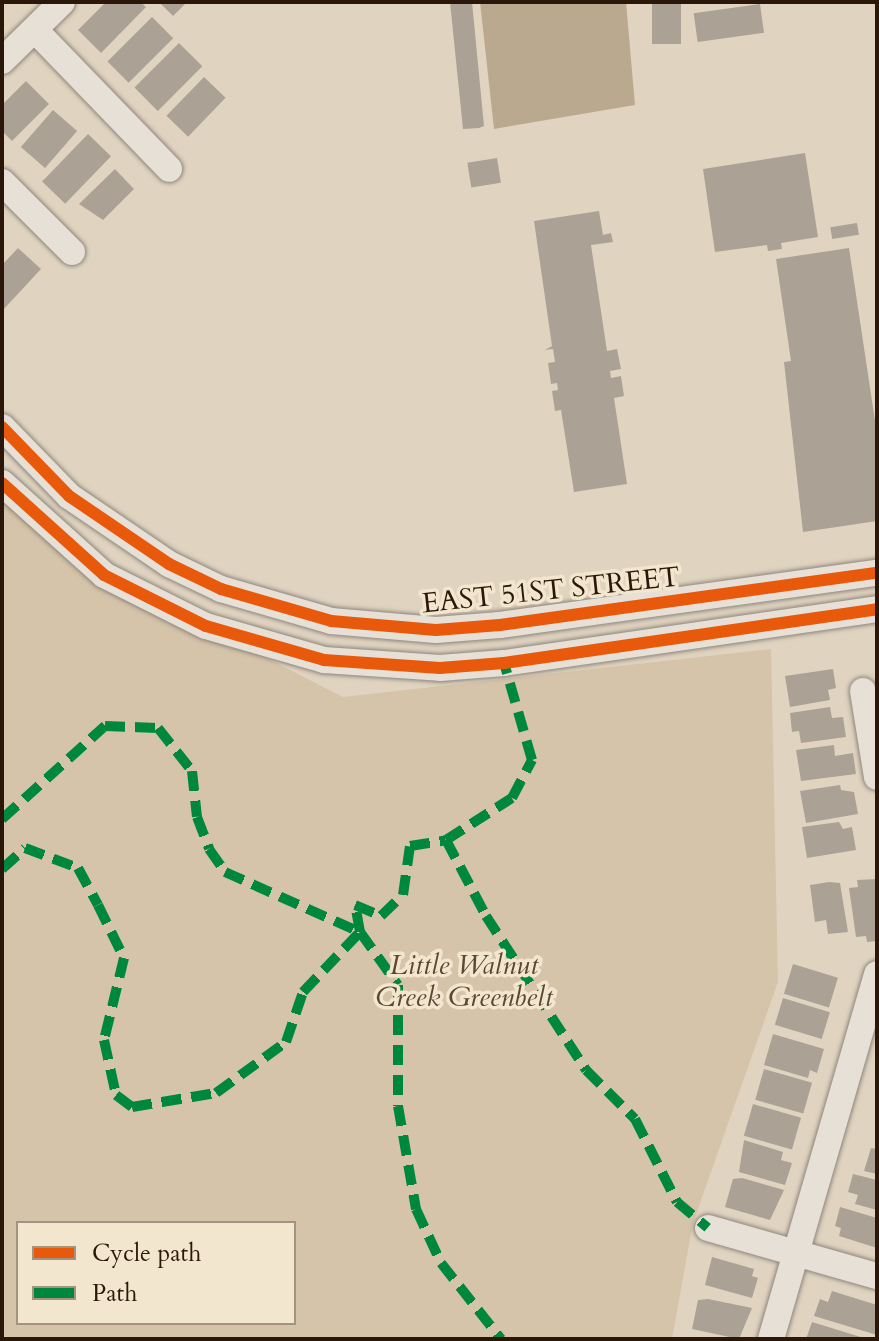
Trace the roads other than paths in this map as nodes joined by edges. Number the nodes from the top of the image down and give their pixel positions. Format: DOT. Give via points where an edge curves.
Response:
graph roads {
  1 [pos="62,2"];
  2 [pos="35,30"];
  3 [pos="2,61"];
  4 [pos="169,169"];
  5 [pos="2,182"];
  6 [pos="72,252"];
  7 [pos="2,427"];
  8 [pos="2,483"];
  9 [pos="877,573"];
  10 [pos="720,596"];
  11 [pos="877,609"];
  12 [pos="723,631"];
  13 [pos="863,691"];
  14 [pos="876,759"];
  15 [pos="877,974"];
  16 [pos="708,1228"];
  17 [pos="795,1252"];
  18 [pos="877,1276"];
  19 [pos="771,1339"];
  1 -- 2 [label="street"];
  2 -- 3 [label="street"];
  2 -- 4 [label="street"];
  5 -- 6 [label="street"];
  7 -- 10 [label="street, EAST 51ST STREET" via="69,496 142,548 221,589 331,621 436,630"];
  8 -- 12 [label="street" via="104,575 206,626 324,660 440,668"];
  9 -- 10 [label="street, EAST 51ST STREET"];
  10 -- 12 [label="street"];
  11 -- 12 [label="street"];
  13 -- 14 [label="street"];
  15 -- 17 [label="street"];
  16 -- 17 [label="street"];
  17 -- 18 [label="street"];
  17 -- 19 [label="street"];
}
